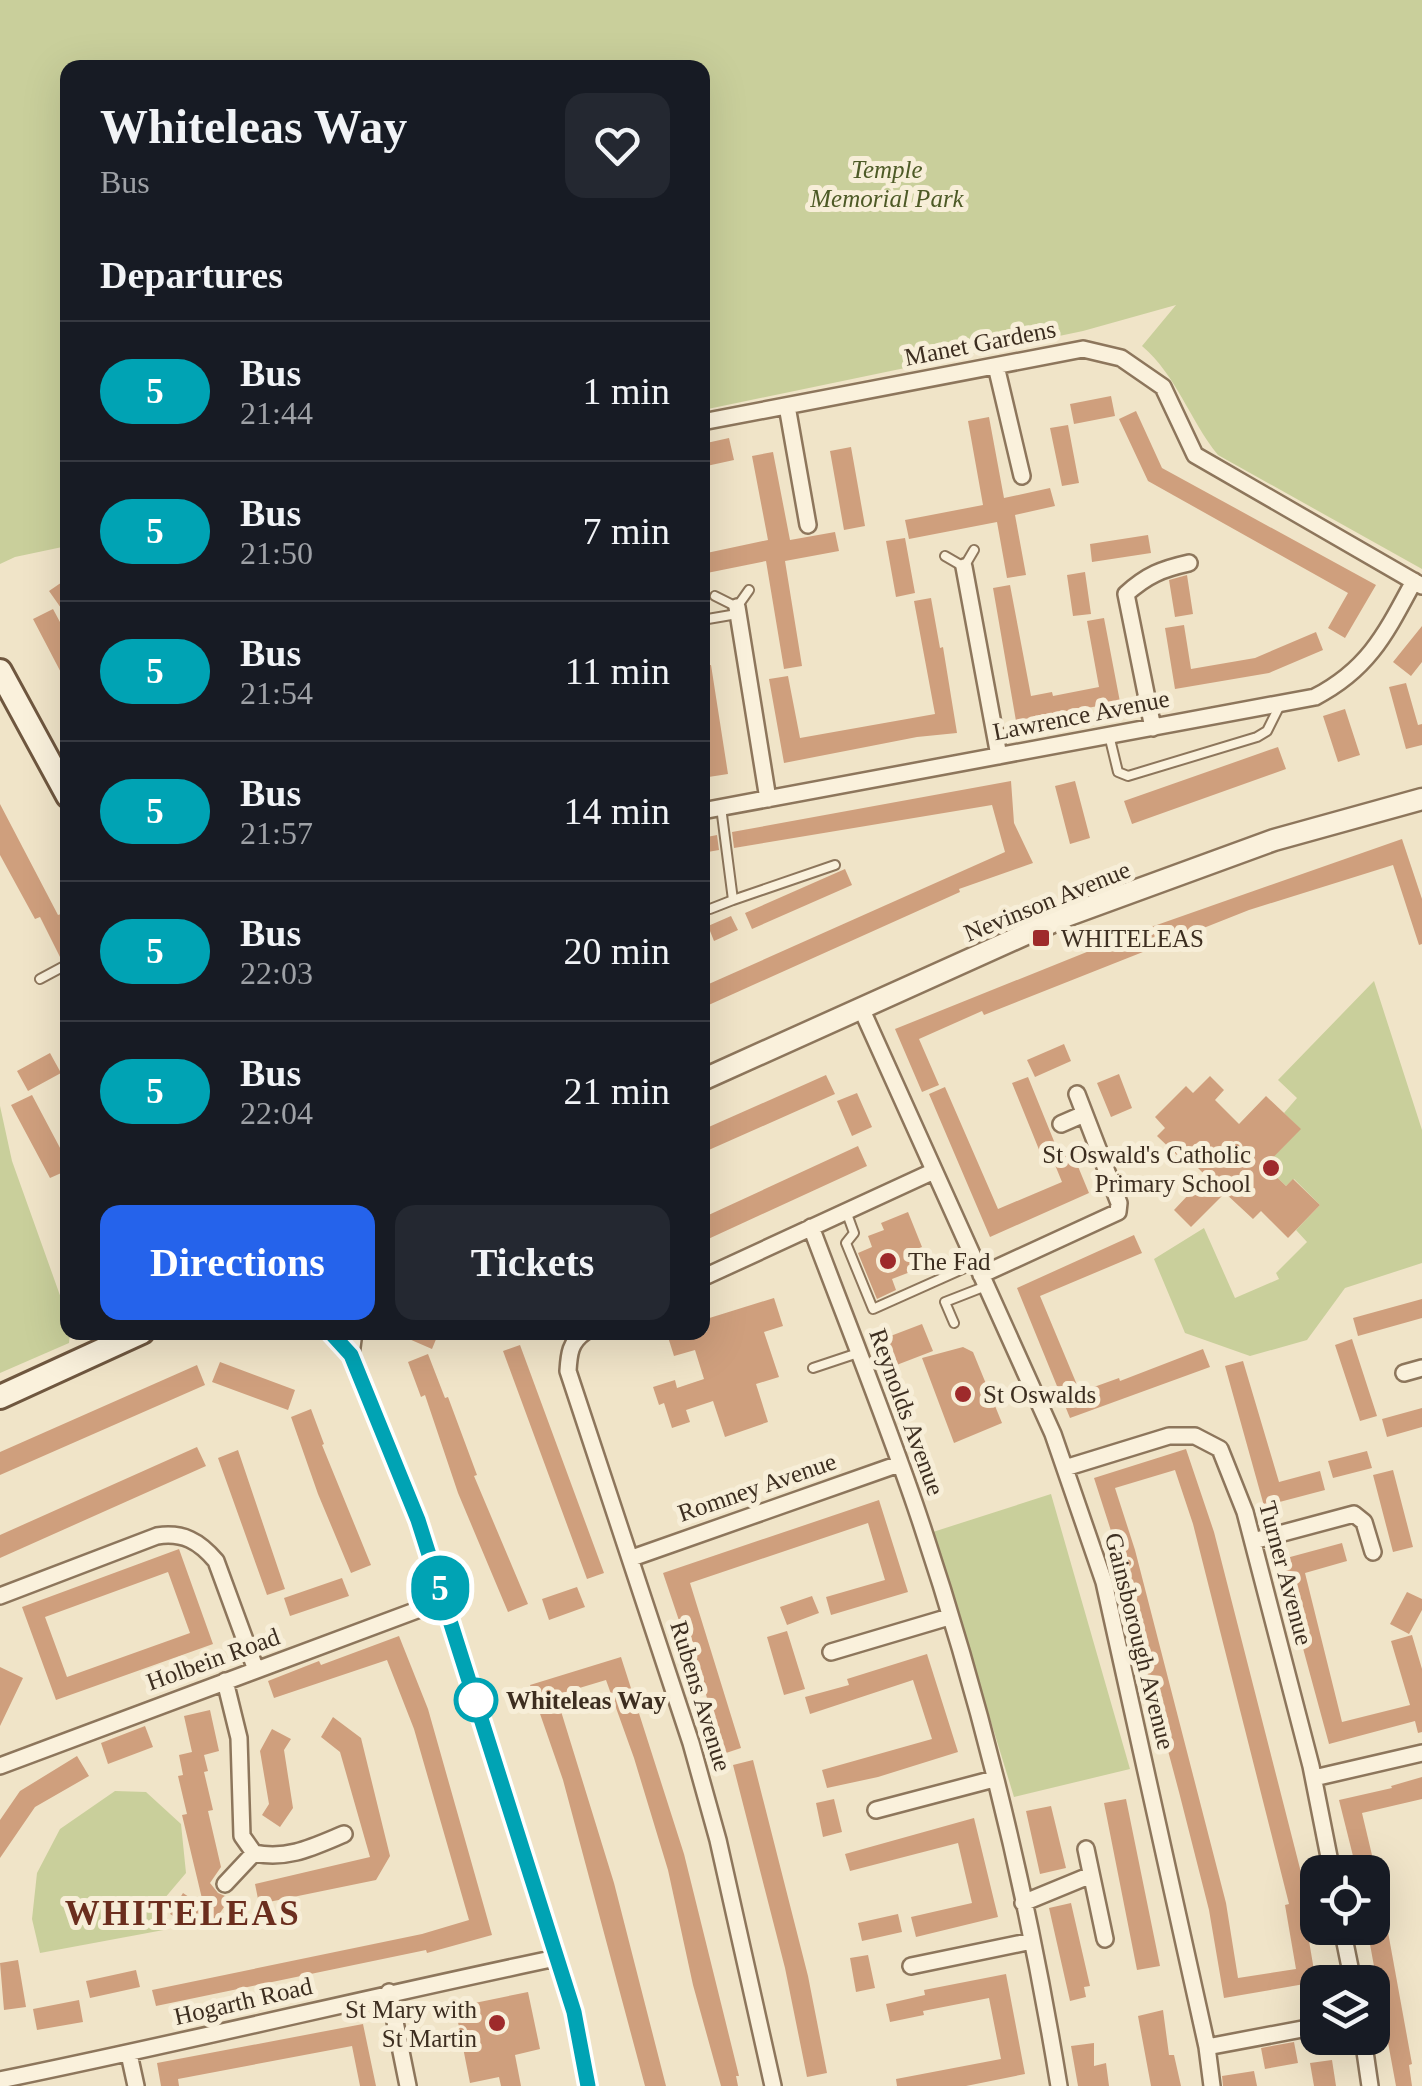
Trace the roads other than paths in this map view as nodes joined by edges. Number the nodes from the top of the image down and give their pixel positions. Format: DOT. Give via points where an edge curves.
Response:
graph roads {
  1 [pos="996,366"];
  2 [pos="787,406"];
  3 [pos="710,420"];
  4 [pos="1022,476"];
  5 [pos="808,524"];
  6 [pos="974,550"];
  7 [pos="945,556"];
  8 [pos="1189,563"];
  9 [pos="964,567"];
  10 [pos="1418,583"];
  11 [pos="749,590"];
  12 [pos="715,596"];
  13 [pos="737,610"];
  14 [pos="710,618"];
  15 [pos="0,671"];
  16 [pos="1280,704"];
  17 [pos="1153,728"];
  18 [pos="1109,735"];
  19 [pos="999,756"];
  20 [pos="60,781"];
  21 [pos="768,799"];
  22 [pos="1422,799"];
  23 [pos="721,807"];
  24 [pos="710,809"];
  25 [pos="835,864"];
  26 [pos="733,900"];
  27 [pos="710,909"];
  28 [pos="60,968"];
  29 [pos="40,978"];
  30 [pos="862,1008"];
  31 [pos="710,1076"];
  32 [pos="1076,1094"];
  33 [pos="1084,1114"];
  34 [pos="1061,1124"];
  35 [pos="934,1171"];
  36 [pos="846,1212"];
  37 [pos="812,1228"];
  38 [pos="710,1274"];
  39 [pos="981,1275"];
  40 [pos="954,1323"];
  41 [pos="125,1340"];
  42 [pos="337,1340"];
  43 [pos="353,1340"];
  44 [pos="576,1340"];
  45 [pos="858,1353"];
  46 [pos="351,1355"];
  47 [pos="813,1368"];
  48 [pos="1422,1368"];
  49 [pos="1404,1373"];
  50 [pos="0,1398"];
  51 [pos="900,1464"];
  52 [pos="1065,1468"];
  53 [pos="1358,1496"];
  54 [pos="1354,1514"];
  55 [pos="1252,1541"];
  56 [pos="1374,1552"];
  57 [pos="632,1558"];
  58 [pos="0,1596"];
  59 [pos="444,1600"];
  60 [pos="949,1617"];
  61 [pos="831,1652"];
  62 [pos="256,1670"];
  63 [pos="225,1682"];
  64 [pos="1422,1754"];
  65 [pos="0,1766"];
  66 [pos="1314,1778"];
  67 [pos="994,1779"];
  68 [pos="876,1810"];
  69 [pos="344,1834"];
  70 [pos="1086,1849"];
  71 [pos="254,1853"];
  72 [pos="1329,1855"];
  73 [pos="1091,1875"];
  74 [pos="226,1884"];
  75 [pos="1024,1903"];
  76 [pos="1106,1939"];
  77 [pos="1032,1941"];
  78 [pos="556,1958"];
  79 [pos="911,1966"];
  80 [pos="390,1992"];
  81 [pos="1300,2029"];
  82 [pos="1207,2047"];
  83 [pos="129,2054"];
  84 [pos="1366,2055"];
  85 [pos="0,2080"];
  86 [pos="136,2086"];
  87 [pos="408,2086"];
  88 [pos="588,2086"];
  89 [pos="774,2086"];
  90 [pos="1058,2086"];
  91 [pos="1212,2086"];
  92 [pos="1370,2086"];
  1 -- 2 [label="street, Manet Gardens"];
  1 -- 4 [label="street"];
  1 -- 10 [label="street, Manet Gardens" via="1083,349 1121,358 1163,386 1196,455"];
  2 -- 3 [label="street, Manet Gardens"];
  2 -- 5 [label="street"];
  6 -- 9 [label="lane"];
  7 -- 9 [label="lane"];
  8 -- 17 [label="street" via="1160,570 1126,594"];
  9 -- 19 [label="street"];
  10 -- 16 [label="street, Lawrence Avenue" via="1369,658 1342,683"];
  11 -- 13 [label="lane"];
  12 -- 13 [label="lane"];
  13 -- 14 [label="lane"];
  13 -- 21 [label="street"];
  15 -- 20 [label="main road"];
  16 -- 17 [label="street, Lawrence Avenue"];
  16 -- 18 [label="lane" via="1257,737 1128,776 1118,772"];
  17 -- 18 [label="street, Lawrence Avenue"];
  18 -- 19 [label="street, Lawrence Avenue"];
  19 -- 21 [label="street, Lawrence Avenue"];
  21 -- 23 [label="street, Lawrence Avenue"];
  22 -- 30 [label="street, Nevinson Avenue" via="1274,840 1066,916"];
  23 -- 24 [label="street, Lawrence Avenue"];
  23 -- 26 [label="lane"];
  25 -- 26 [label="lane"];
  26 -- 27 [label="lane"];
  28 -- 29 [label="lane"];
  30 -- 31 [label="street, Nevinson Avenue"];
  30 -- 35 [label="street, Gainsborough Avenue"];
  32 -- 33 [label="street"];
  33 -- 34 [label="street"];
  33 -- 39 [label="street" via="1118,1212"];
  35 -- 36 [label="street"];
  35 -- 39 [label="street, Gainsborough Avenue"];
  36 -- 37 [label="street"];
  36 -- 39 [label="lane" via="854,1233 846,1243 873,1309"];
  37 -- 38 [label="street"];
  37 -- 45 [label="street, Reynolds Avenue"];
  39 -- 40 [label="lane" via="945,1302"];
  39 -- 52 [label="street, Gainsborough Avenue"];
  41 -- 50 [label="main road"];
  42 -- 46 [label="street"];
  43 -- 46 [label="street"];
  44 -- 57 [label="street, Rubens Avenue" via="568,1371"];
  45 -- 47 [label="lane"];
  45 -- 51 [label="street, Reynolds Avenue"];
  46 -- 59 [label="street"];
  48 -- 49 [label="street"];
  51 -- 57 [label="street, Romney Avenue"];
  51 -- 60 [label="street, Reynolds Avenue"];
  52 -- 55 [label="street, Turner Avenue" via="1169,1436 1196,1436 1220,1449"];
  52 -- 82 [label="street, Gainsborough Avenue" via="1104,1582"];
  53 -- 54 [label="street"];
  54 -- 55 [label="street"];
  54 -- 56 [label="street" via="1364,1522"];
  55 -- 66 [label="street, Turner Avenue"];
  57 -- 89 [label="street, Rubens Avenue" via="718,1840"];
  58 -- 62 [label="street" via="157,1536 182,1536 216,1561"];
  59 -- 62 [label="street, Holbein Road"];
  59 -- 78 [label="street"];
  60 -- 61 [label="street"];
  60 -- 67 [label="street, Reynolds Avenue"];
  62 -- 63 [label="street, Holbein Road"];
  63 -- 65 [label="street, Holbein Road"];
  63 -- 71 [label="street" via="239,1738 242,1836"];
  64 -- 66 [label="street"];
  66 -- 72 [label="street, Turner Avenue"];
  67 -- 68 [label="street"];
  67 -- 75 [label="street, Reynolds Avenue"];
  69 -- 71 [label="street" via="296,1854"];
  70 -- 73 [label="street"];
  71 -- 74 [label="street"];
  73 -- 75 [label="street"];
  73 -- 76 [label="street"];
  75 -- 77 [label="street, Reynolds Avenue"];
  77 -- 79 [label="street"];
  77 -- 90 [label="street, Reynolds Avenue"];
  78 -- 80 [label="street, Hogarth Road"];
  78 -- 88 [label="street"];
  80 -- 83 [label="street, Hogarth Road"];
  80 -- 87 [label="street"];
  81 -- 82 [label="street"];
  82 -- 91 [label="street, Gainsborough Avenue"];
  83 -- 85 [label="street, Hogarth Road"];
  83 -- 86 [label="street"];
  84 -- 92 [label="street"];
}
